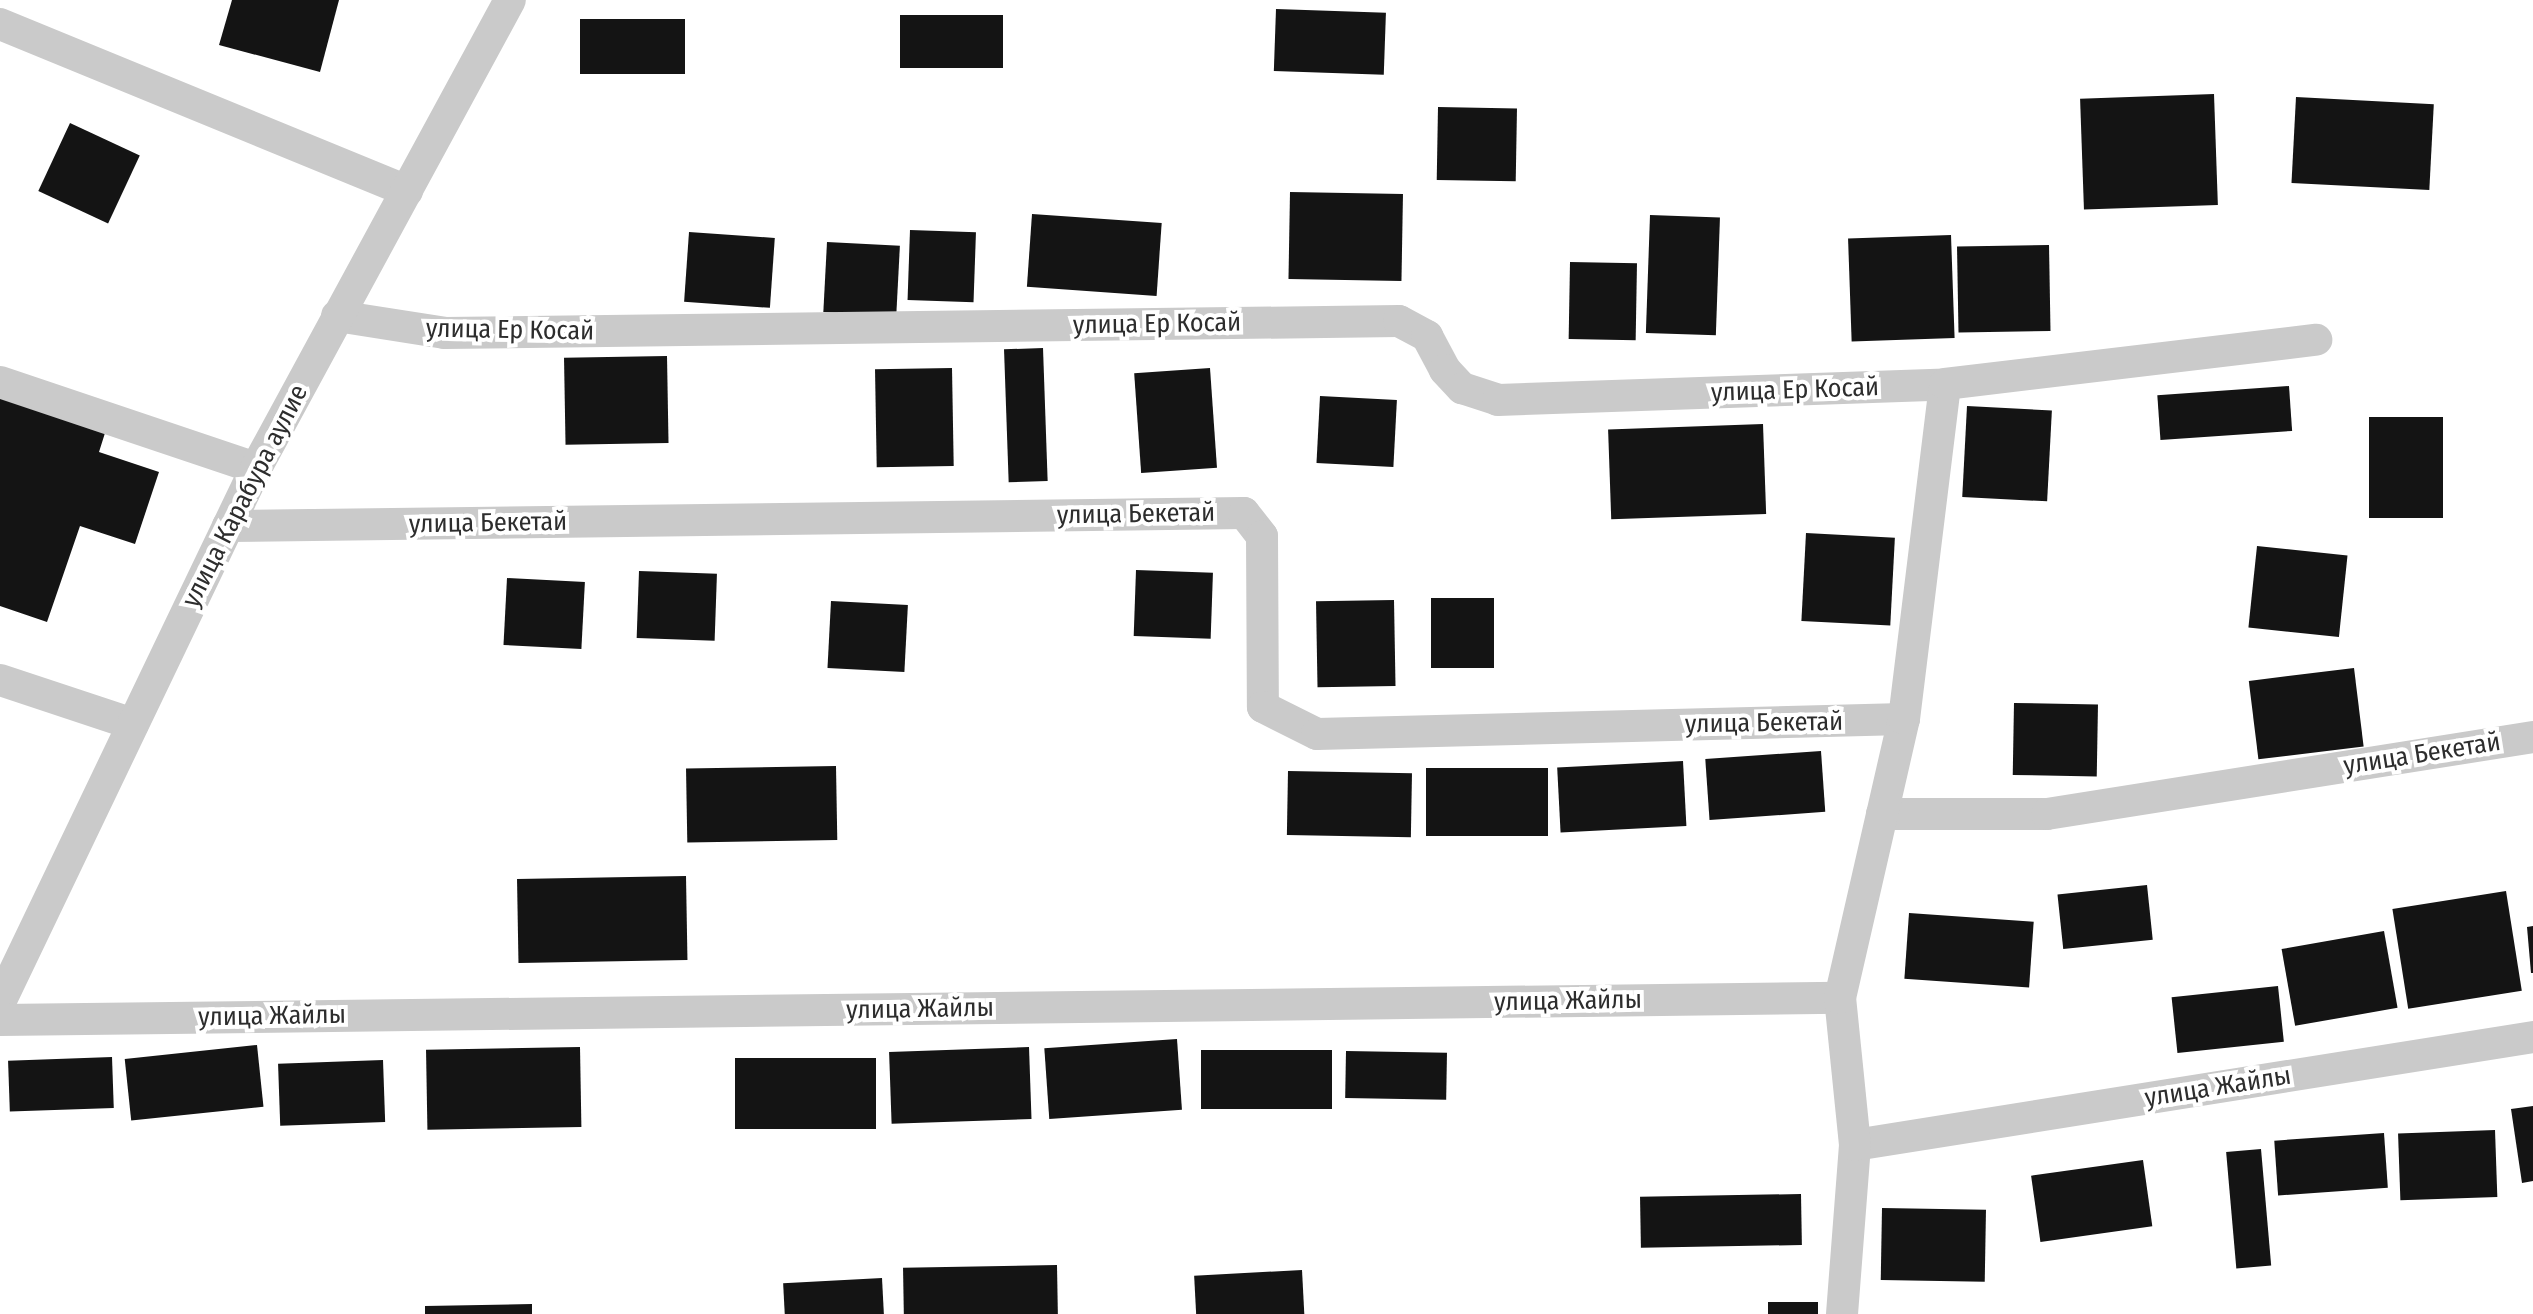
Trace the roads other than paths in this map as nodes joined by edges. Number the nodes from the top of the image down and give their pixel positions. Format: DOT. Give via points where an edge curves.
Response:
graph roads {
  1 [pos="510,0"];
  2 [pos="0,24"];
  3 [pos="407,191"];
  4 [pos="337,316"];
  5 [pos="2316,340"];
  6 [pos="0,382"];
  7 [pos="1945,384"];
  8 [pos="256,468"];
  9 [pos="228,526"];
  10 [pos="0,680"];
  11 [pos="1904,719"];
  12 [pos="133,724"];
  13 [pos="2533,737"];
  14 [pos="1882,814"];
  15 [pos="1840,998"];
  16 [pos="0,1002"];
  17 [pos="0,1020"];
  18 [pos="2533,1037"];
  19 [pos="1855,1145"];
  20 [pos="1842,1314"];
  1 -- 3 [label="street, улица Карабура аулие"];
  2 -- 3 [label="street"];
  3 -- 4 [label="street, улица Карабура аулие"];
  4 -- 7 [label="street, улица Ер Косай" via="445,333 1399,321 1427,336 1445,370 1462,388 1498,400"];
  4 -- 8 [label="street, улица Карабура аулие"];
  5 -- 7 [label="street, улица Ер Косай"];
  6 -- 8 [label="street"];
  7 -- 11 [label="street"];
  8 -- 9 [label="street, улица Карабура аулие"];
  9 -- 11 [label="street, улица Бекетай" via="1244,513 1262,536 1263,707 1317,734"];
  9 -- 12 [label="street, улица Карабура аулие"];
  10 -- 12 [label="street"];
  11 -- 14 [label="street"];
  12 -- 16 [label="street, улица Карабура аулие"];
  13 -- 14 [label="street, улица Бекетай" via="2047,814"];
  14 -- 15 [label="street"];
  15 -- 17 [label="street, улица Жайлы"];
  15 -- 19 [label="street"];
  18 -- 19 [label="street, улица Жайлы"];
  19 -- 20 [label="street"];
}
